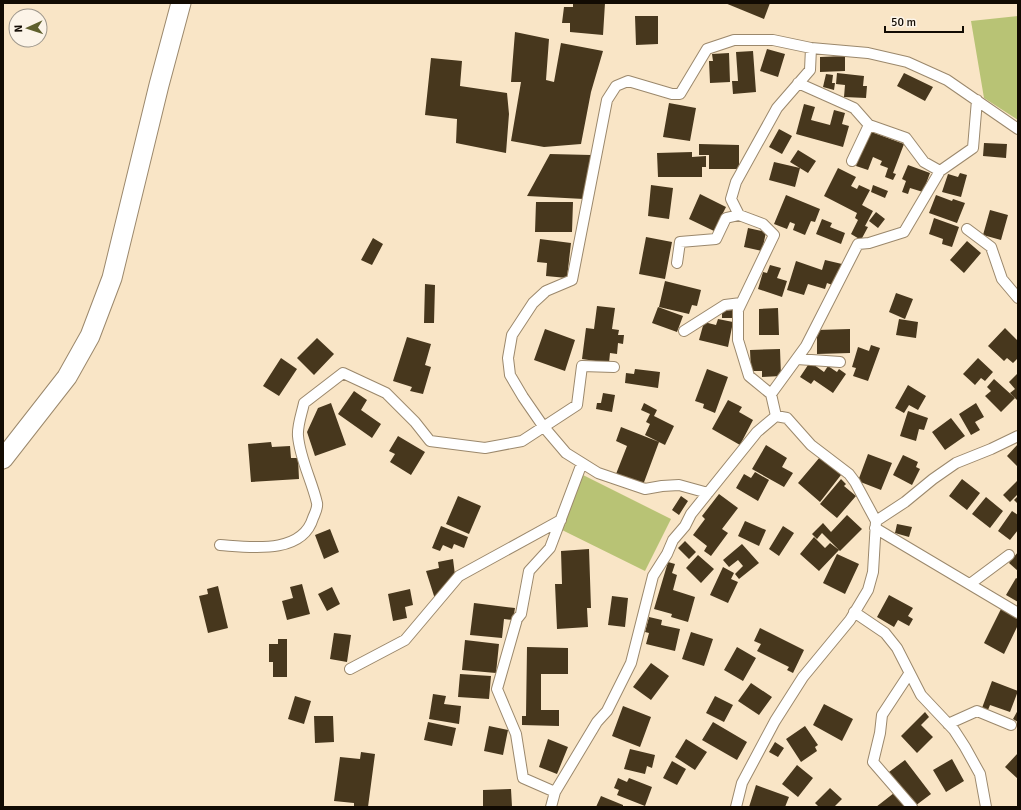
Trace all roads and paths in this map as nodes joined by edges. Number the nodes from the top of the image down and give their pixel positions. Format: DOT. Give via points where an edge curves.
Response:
graph roads {
  1 [pos="181,3"];
  2 [pos="811,48"];
  3 [pos="798,83"];
  4 [pos="977,100"];
  5 [pos="869,125"];
  6 [pos="1018,129"];
  7 [pos="852,161"];
  8 [pos="940,171"];
  9 [pos="738,215"];
  10 [pos="967,229"];
  11 [pos="677,263"];
  12 [pos="1018,298"];
  13 [pos="741,303"];
  14 [pos="684,331"];
  15 [pos="797,359"];
  16 [pos="840,362"];
  17 [pos="614,366"];
  18 [pos="771,394"];
  19 [pos="776,416"];
  20 [pos="543,426"];
  21 [pos="1018,436"];
  22 [pos="3,459"];
  23 [pos="582,464"];
  24 [pos="708,493"];
  25 [pos="561,520"];
  26 [pos="875,524"];
  27 [pos="220,545"];
  28 [pos="1009,555"];
  29 [pos="970,584"];
  30 [pos="854,612"];
  31 [pos="1018,613"];
  32 [pos="350,669"];
  33 [pos="909,674"];
  34 [pos="948,724"];
  35 [pos="1011,725"];
  36 [pos="555,792"];
  37 [pos="551,807"];
  38 [pos="736,807"];
  39 [pos="912,807"];
  40 [pos="986,807"];
  1 -- 22 [label="highway" via="112,278 90,336 67,377"];
  2 -- 3 [label="street" via="810,70"];
  2 -- 4 [label="street" via="868,53 907,62 947,80"];
  2 -- 20 [label="street" via="773,40 734,40 707,49 680,94 628,81 616,86 607,100 572,280 546,291 533,303 512,335 508,358 510,375"];
  3 -- 5 [label="street" via="854,108"];
  3 -- 9 [label="street" via="777,108 736,182 731,199"];
  4 -- 6 [label="street"];
  4 -- 8 [label="street" via="973,148"];
  5 -- 7 [label="street"];
  5 -- 8 [label="street" via="906,138 924,162"];
  8 -- 15 [label="street" via="904,232 870,243 858,244"];
  9 -- 11 [label="street" via="726,218 716,239 680,242"];
  9 -- 13 [label="street" via="763,224 774,235"];
  10 -- 12 [label="street" via="991,247 1002,279"];
  13 -- 14 [label="street" via="725,305"];
  13 -- 18 [label="street" via="738,310 738,340 748,376"];
  15 -- 16 [label="street"];
  15 -- 18 [label="street"];
  17 -- 20 [label="street" via="582,366 577,405"];
  18 -- 19 [label="street"];
  19 -- 24 [label="street" via="757,432"];
  19 -- 26 [label="street" via="787,418 811,445 849,474"];
  20 -- 23 [label="street" via="566,453"];
  20 -- 27 [label="street" via="522,441 485,448 430,441 386,393 342,373 304,403 298,435 317,505 312,523 299,540 260,548"];
  21 -- 26 [label="street" via="956,463"];
  23 -- 24 [label="street" via="598,473 645,489 679,486"];
  23 -- 25 [label="street"];
  24 -- 36 [label="street" via="673,540 654,576 631,663 607,711 596,722"];
  25 -- 32 [label="street" via="459,576 405,640"];
  25 -- 36 [label="street" via="550,548 529,571 521,614 517,619 497,689 516,734 523,778"];
  26 -- 29 [label="street"];
  26 -- 30 [label="street" via="873,572 868,590"];
  28 -- 29 [label="street"];
  29 -- 31 [label="street"];
  30 -- 33 [label="street" via="885,633 897,648"];
  30 -- 38 [label="street" via="835,640 803,677 775,721 742,782"];
  33 -- 34 [label="street" via="921,695"];
  33 -- 39 [label="street" via="882,715 873,762"];
  34 -- 35 [label="street" via="977,711"];
  34 -- 40 [label="street" via="980,774"];
  36 -- 37 [label="street"];
}
